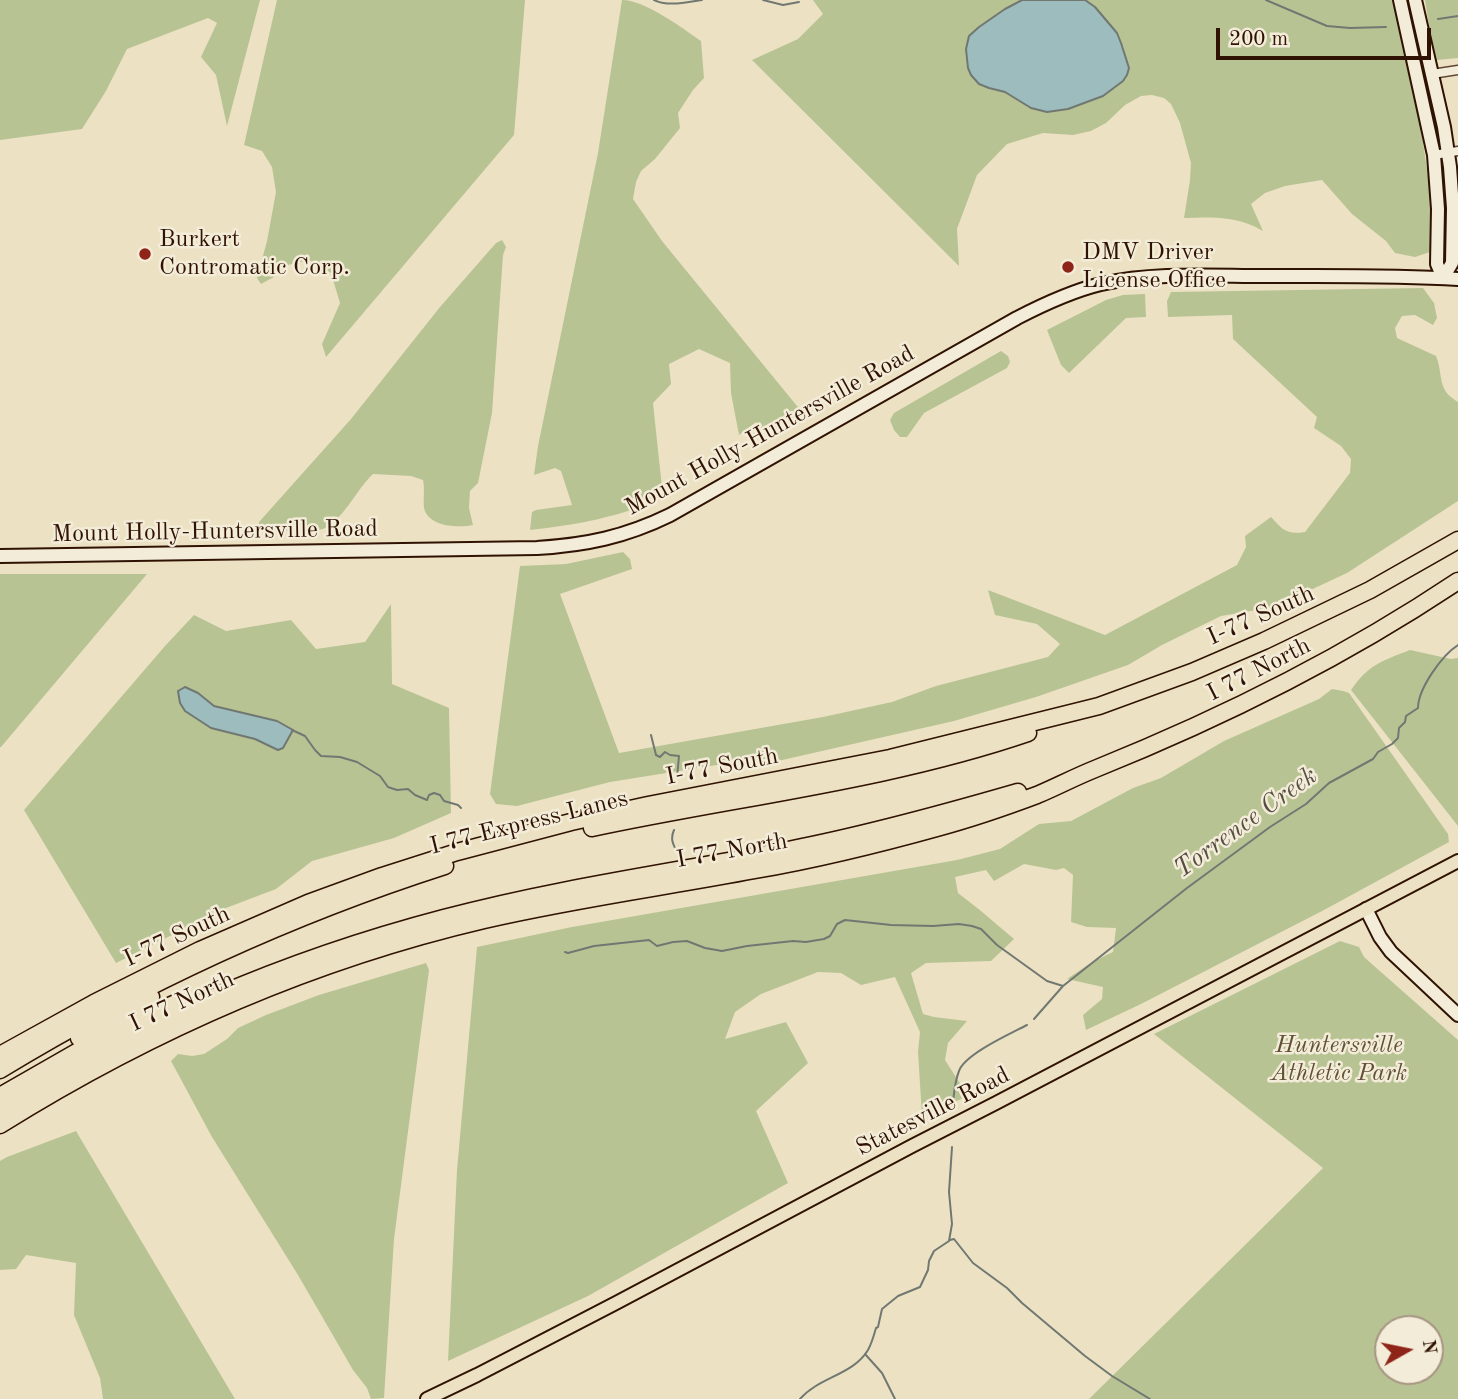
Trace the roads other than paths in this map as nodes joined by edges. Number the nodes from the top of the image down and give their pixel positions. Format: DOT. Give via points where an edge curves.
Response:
graph roads {
  1 [pos="1400,0"];
  2 [pos="1415,0"];
  3 [pos="1458,70"];
  4 [pos="1432,75"];
  5 [pos="1453,152"];
  6 [pos="1434,155"];
  7 [pos="1443,278"];
  8 [pos="1458,279"];
  9 [pos="1458,540"];
  10 [pos="0,556"];
  11 [pos="1458,582"];
  12 [pos="1099,706"];
  13 [pos="1091,771"];
  14 [pos="1458,861"];
  15 [pos="1366,909"];
  16 [pos="276,928"];
  17 [pos="297,964"];
  18 [pos="1458,1015"];
  19 [pos="0,1055"];
  20 [pos="0,1070"];
  21 [pos="0,1085"];
  22 [pos="0,1096"];
  23 [pos="0,1110"];
  24 [pos="0,1125"];
  25 [pos="427,1399"];
  1 -- 6 [label="main road"];
  2 -- 4 [label="main road"];
  3 -- 4 [label="street"];
  4 -- 5 [label="main road"];
  5 -- 6 [label="street"];
  5 -- 7 [label="main road" via="1452,263"];
  6 -- 7 [label="main road" via="1437,264"];
  7 -- 8 [label="main road, Mount Holly-Huntersville Road"];
  7 -- 10 [label="main road, Mount Holly-Huntersville Road" via="1180,276 1128,279 1083,289 1017,318 670,515 596,541 537,548"];
  9 -- 12 [label="highway, I-77 South" via="1370,590 1264,641"];
  11 -- 13 [label="highway, I 77 North" via="1281,686"];
  12 -- 16 [label="highway, I 77 Express Lanes" via="1007,740 930,761 498,851 385,886"];
  12 -- 19 [label="highway, I-77 South" via="890,758 609,813 419,863 308,903 200,950"];
  13 -- 17 [label="highway" via="841,839 484,908"];
  13 -- 24 [label="highway, I 77 North" via="993,811 895,840 794,863 528,910 374,950 193,1021"];
  14 -- 15 [label="main road, Statesville Road"];
  15 -- 18 [label="main road" via="1391,952"];
  15 -- 25 [label="main road, Statesville Road"];
  16 -- 20 [label="highway, I 77 Express Lanes" via="134,995"];
  16 -- 21 [label="highway"];
  17 -- 22 [label="highway" via="158,1011"];
  17 -- 23 [label="highway" via="151,1026"];
}
